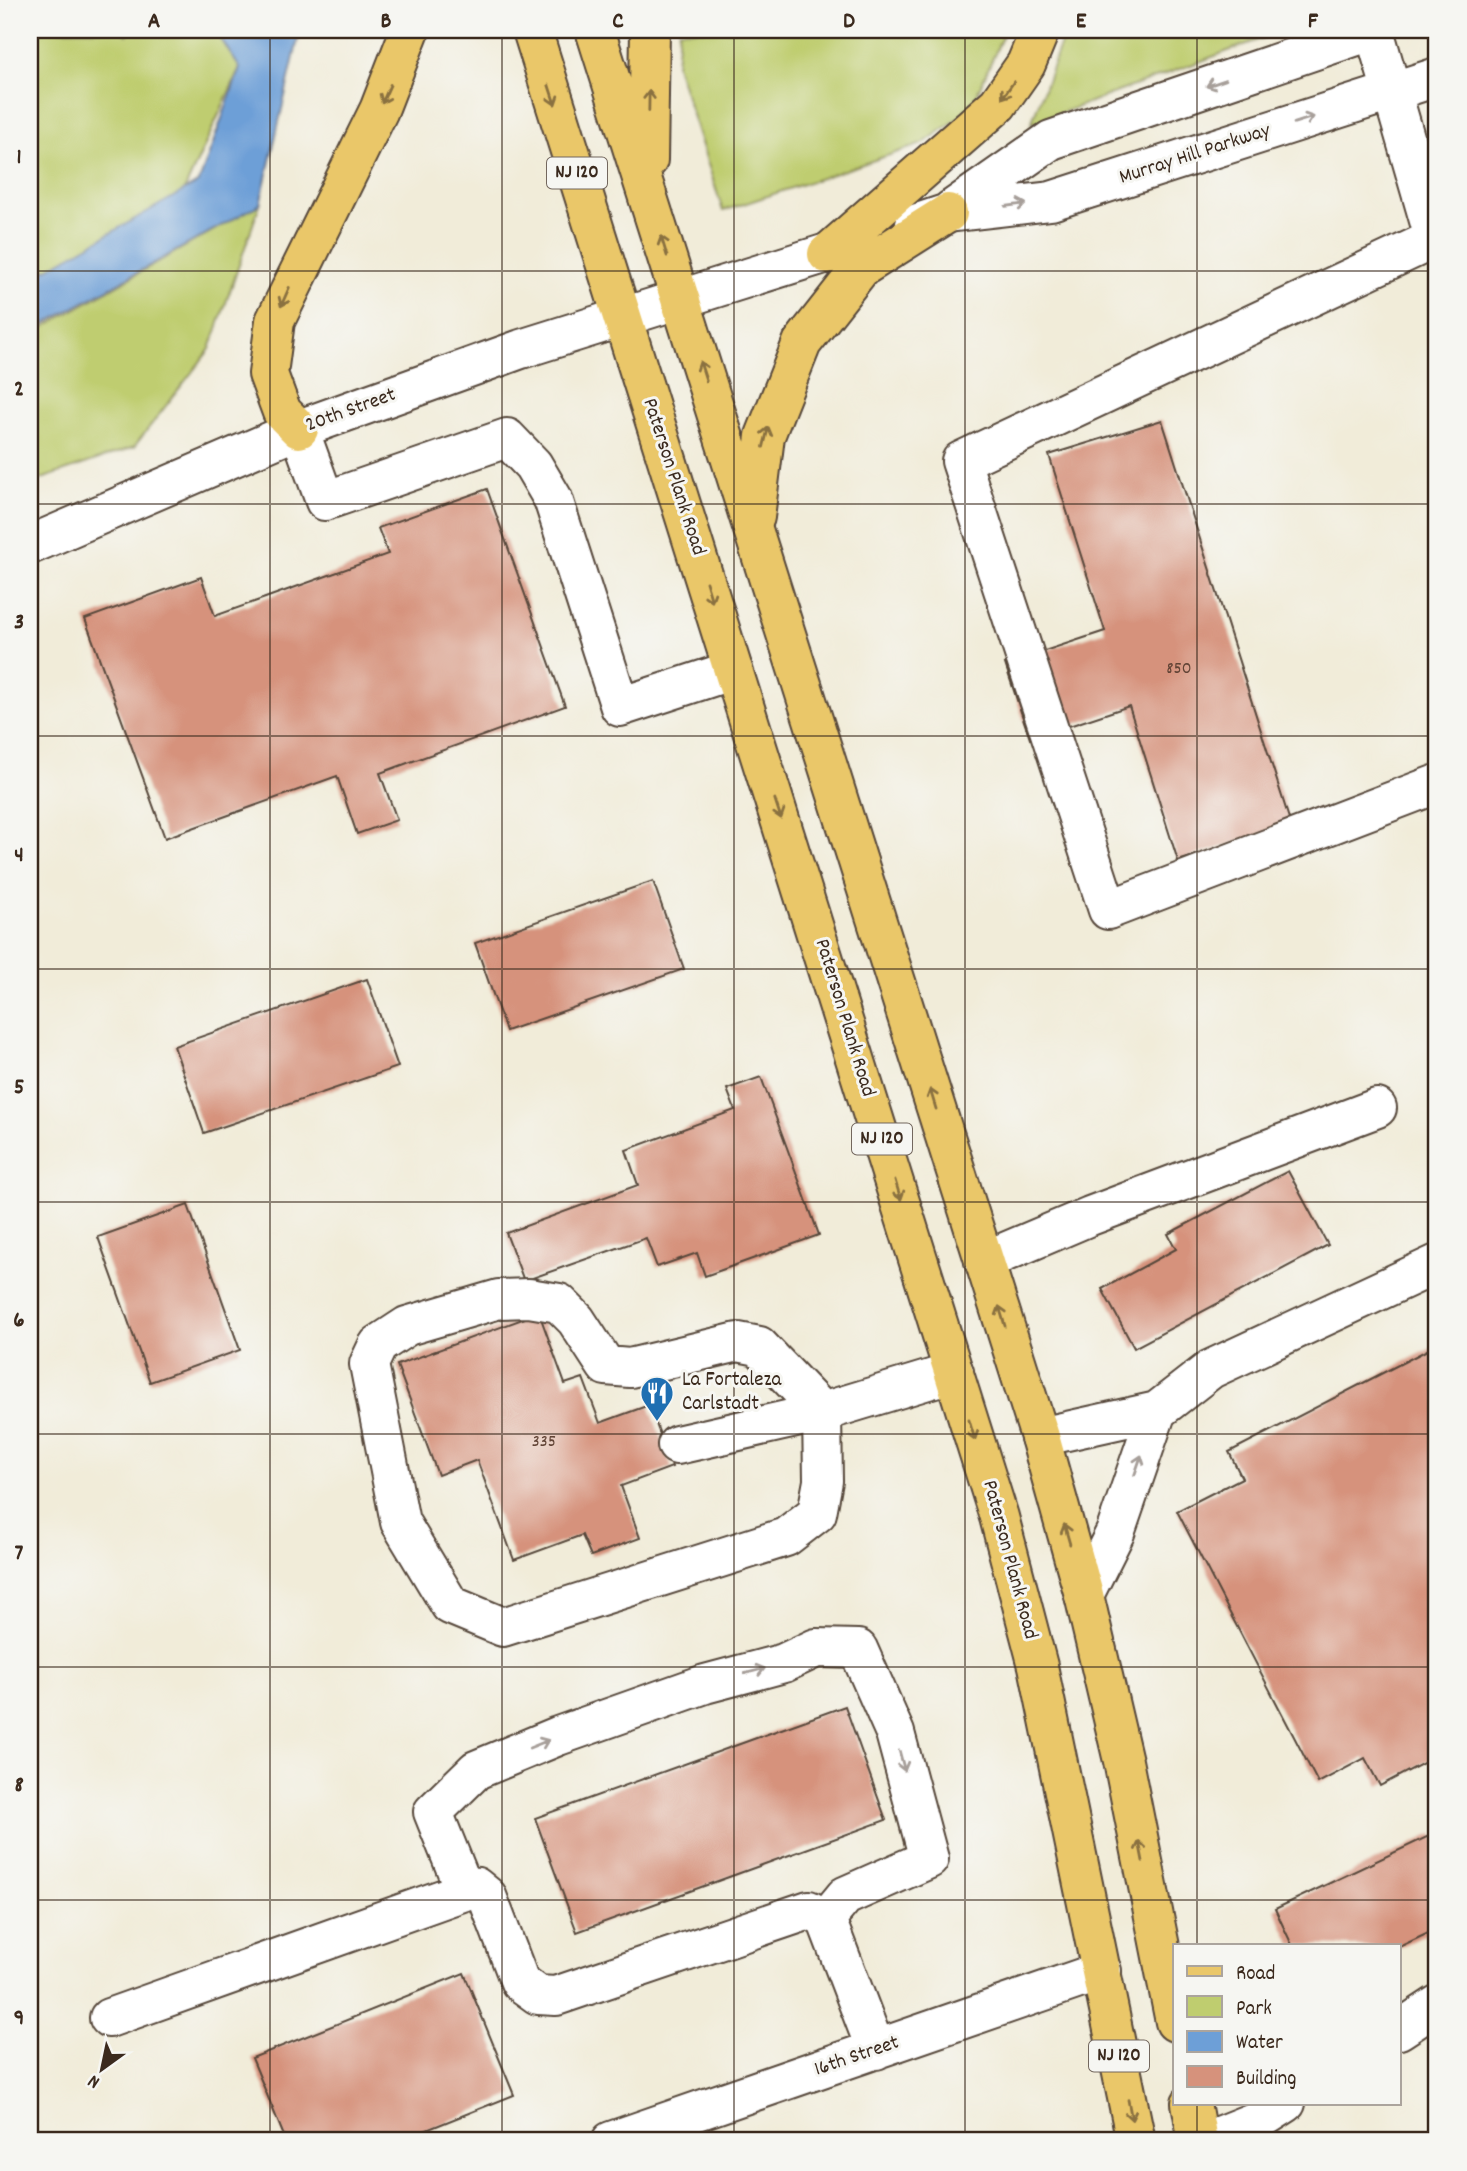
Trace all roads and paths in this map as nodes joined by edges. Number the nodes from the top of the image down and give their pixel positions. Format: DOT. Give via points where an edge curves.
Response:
graph roads {
  1 [pos="410,30"];
  2 [pos="532,30"];
  3 [pos="595,30"];
  4 [pos="650,30"];
  5 [pos="1040,30"];
  6 [pos="1374,30"];
  7 [pos="1437,76"];
  8 [pos="1393,92"];
  9 [pos="647,194"];
  10 [pos="948,213"];
  11 [pos="1436,244"];
  12 [pos="827,254"];
  13 [pos="680,299"];
  14 [pos="622,317"];
  15 [pos="299,429"];
  16 [pos="754,529"];
  17 [pos="30,545"];
  18 [pos="733,670"];
  19 [pos="1437,784"];
  20 [pos="1377,1108"];
  21 [pos="984,1261"];
  22 [pos="1437,1264"];
  23 [pos="954,1372"];
  24 [pos="1157,1411"];
  25 [pos="822,1412"];
  26 [pos="1040,1437"];
  27 [pos="677,1444"];
  28 [pos="1084,1595"];
  29 [pos="464,1889"];
  30 [pos="826,1919"];
  31 [pos="1102,1971"];
  32 [pos="1437,2005"];
  33 [pos="1173,2012"];
  34 [pos="109,2018"];
  35 [pos="1400,2029"];
  36 [pos="876,2050"];
  37 [pos="1191,2104"];
  38 [pos="1284,2104"];
  39 [pos="611,2141"];
  40 [pos="1136,2141"];
  41 [pos="1198,2141"];
  42 [pos="1206,2141"];
  1 -- 15 [label="main road, one-way" via="379,110 275,321 270,383 282,412"];
  2 -- 14 [label="main road, Paterson Plank Road / NJ 120, one-way"];
  3 -- 9 [label="main road, NJ 120"];
  9 -- 4 [label="main road, one-way"];
  5 -- 12 [label="main road, one-way" via="1026,64 998,104"];
  6 -- 8 [label="street"];
  6 -- 10 [label="street, Murray Hill Parkway, one-way" via="1051,140"];
  7 -- 8 [label="street, Murray Hill Parkway"];
  10 -- 8 [label="street, Murray Hill Parkway, one-way" via="1051,201"];
  8 -- 11 [label="street"];
  13 -- 9 [label="main road, NJ 120, one-way"];
  10 -- 12 [label="street, Murray Hill Parkway"];
  16 -- 10 [label="main road, one-way" via="765,436 802,343 861,268"];
  11 -- 19 [label="street" via="961,461 1108,910"];
  12 -- 13 [label="street, Murray Hill Parkway"];
  13 -- 14 [label="street, 20th Street"];
  16 -- 13 [label="main road, NJ 120, one-way"];
  14 -- 15 [label="street, 20th Street"];
  14 -- 18 [label="main road, Paterson Plank Road / NJ 120, one-way"];
  15 -- 17 [label="street, 20th Street"];
  15 -- 18 [label="street" via="325,501 508,439 533,465 552,499 620,707"];
  21 -- 16 [label="main road, NJ 120, one-way"];
  18 -- 23 [label="main road, Paterson Plank Road / NJ 120, one-way"];
  20 -- 21 [label="street"];
  26 -- 21 [label="main road, NJ 120, one-way"];
  22 -- 24 [label="street" via="1211,1368"];
  23 -- 25 [label="street"];
  23 -- 31 [label="main road, Paterson Plank Road / NJ 120, one-way" via="1038,1666"];
  24 -- 26 [label="street"];
  28 -- 24 [label="street, one-way" via="1115,1533"];
  25 -- 25 [label="street" via="823,1480 817,1513 786,1537 503,1627 450,1605 400,1522 369,1364 378,1345 407,1326 499,1299 529,1298 559,1303 606,1366 630,1368 738,1342 759,1346"];
  25 -- 27 [label="street"];
  28 -- 26 [label="main road, NJ 120, one-way"];
  33 -- 28 [label="main road, NJ 120, one-way" via="1123,1760"];
  29 -- 30 [label="street" via="476,1887 486,1896 520,1982 538,1995 556,1996 809,1910"];
  29 -- 30 [label="street, one-way" via="433,1812 476,1770 558,1736 705,1684 784,1663 816,1648 858,1649 895,1732 929,1859 845,1896"];
  29 -- 34 [label="street"];
  30 -- 36 [label="street"];
  31 -- 36 [label="street, 16th Street"];
  31 -- 40 [label="main road, Paterson Plank Road / NJ 120, one-way"];
  32 -- 35 [label="street"];
  36 -- 39 [label="street, 16th Street"];
  37 -- 41 [label="main road"];
  38 -- 42 [label="street" via="1261,2119"];
}
